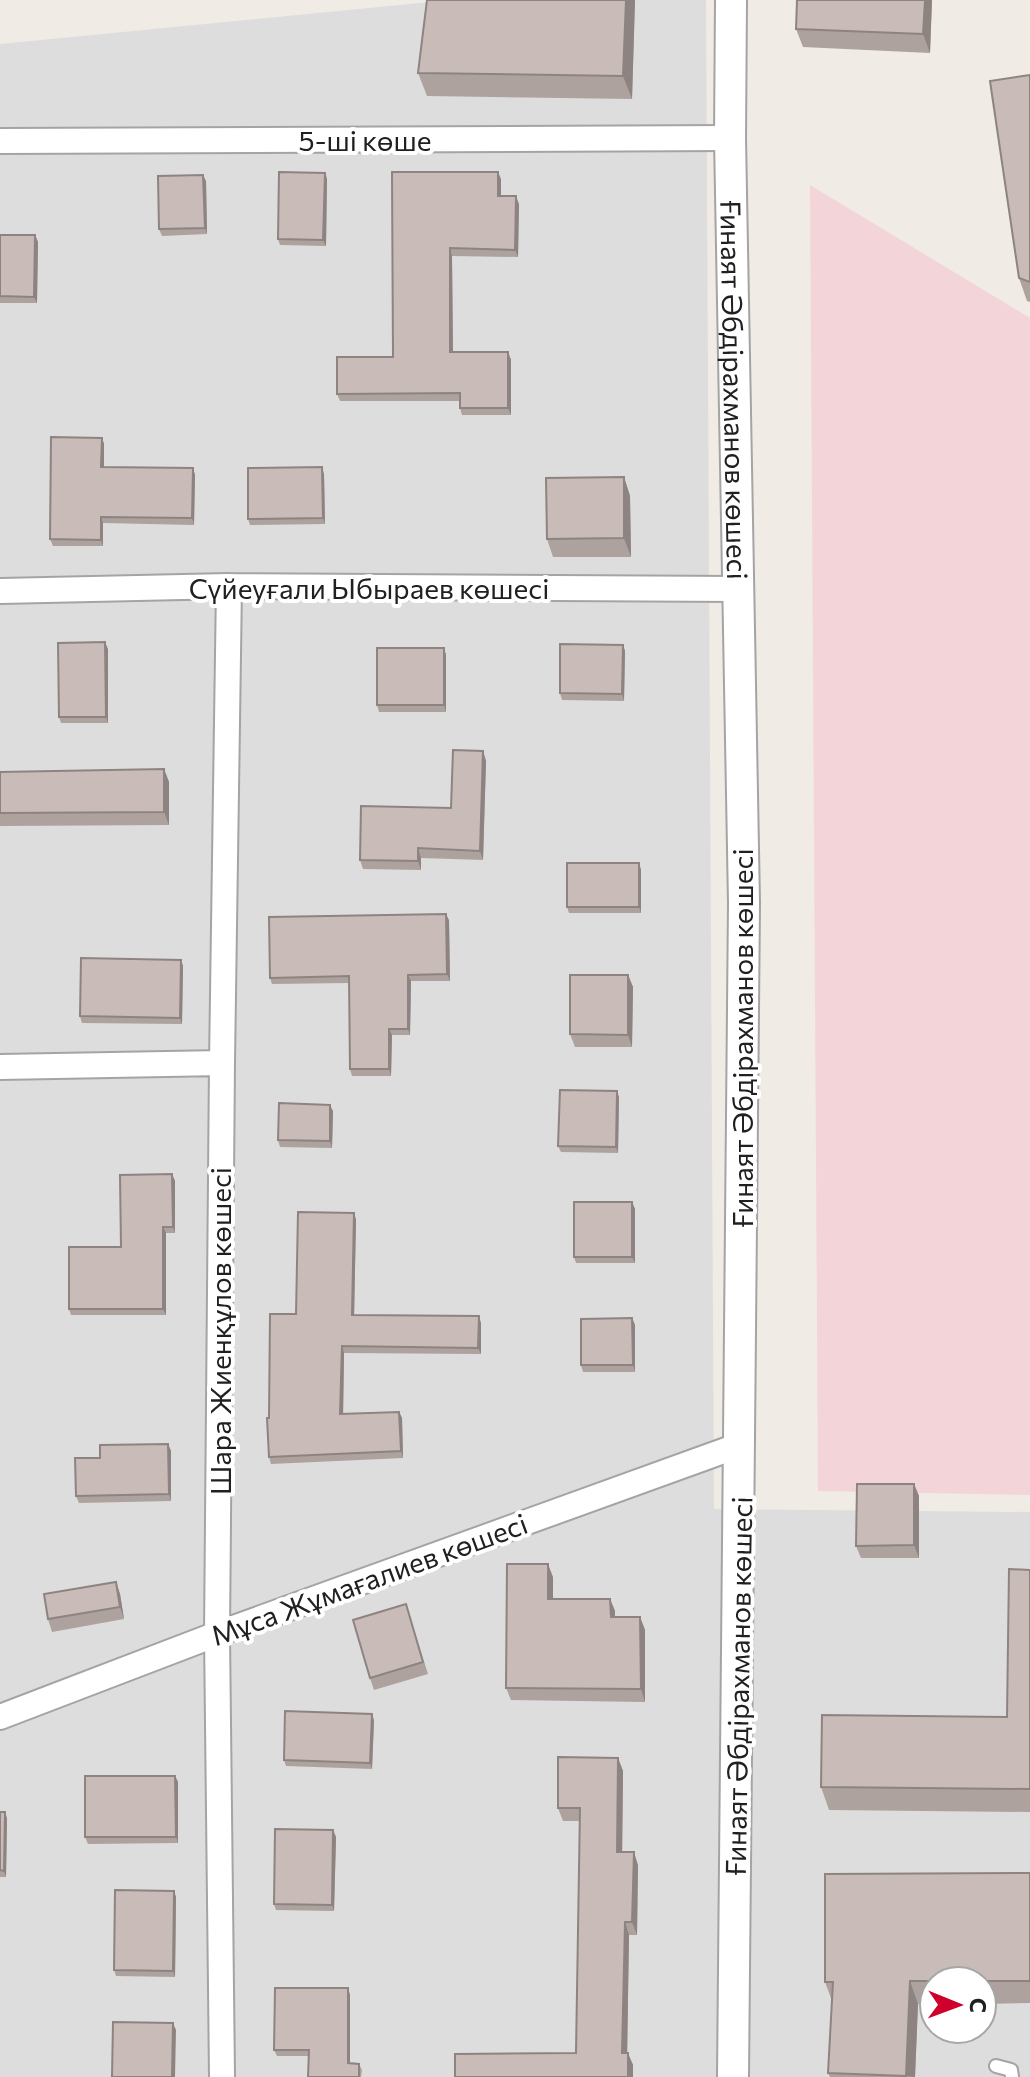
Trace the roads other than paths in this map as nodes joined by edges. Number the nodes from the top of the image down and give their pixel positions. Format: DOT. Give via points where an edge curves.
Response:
graph roads {
  1 [pos="731,0"];
  2 [pos="730,138"];
  3 [pos="0,141"];
  4 [pos="229,586"];
  5 [pos="738,589"];
  6 [pos="0,591"];
  7 [pos="222,1063"];
  8 [pos="0,1067"];
  9 [pos="740,1445"];
  10 [pos="217,1634"];
  11 [pos="0,1717"];
  12 [pos="996,2066"];
  13 [pos="222,2077"];
  14 [pos="733,2077"];
  15 [pos="1012,2077"];
  1 -- 2 [label="street, Ғинаят Әбдірахманов көшесі"];
  2 -- 3 [label="street, 5-шi көше"];
  2 -- 5 [label="street, Ғинаят Әбдірахманов көшесі"];
  4 -- 5 [label="street, Сүйеуғали Ыбыраев көшесi"];
  4 -- 6 [label="street, Сүйеуғали Ыбыраев көшесi"];
  4 -- 7 [label="street, Шара Жиенқұлов көшесі"];
  5 -- 9 [label="street, Ғинаят Әбдірахманов көшесі" via="744,903"];
  7 -- 8 [label="street"];
  7 -- 10 [label="street, Шара Жиенқұлов көшесі"];
  9 -- 10 [label="street, Мұса Жұмағалиев көшесі"];
  9 -- 14 [label="street, Ғинаят Әбдірахманов көшесі"];
  10 -- 11 [label="street, Мұса Жұмағалиев көшесі"];
  10 -- 13 [label="street, Шара Жиенқұлов көшесі"];
  12 -- 15 [label="lane" via="1011,2070"];
}
